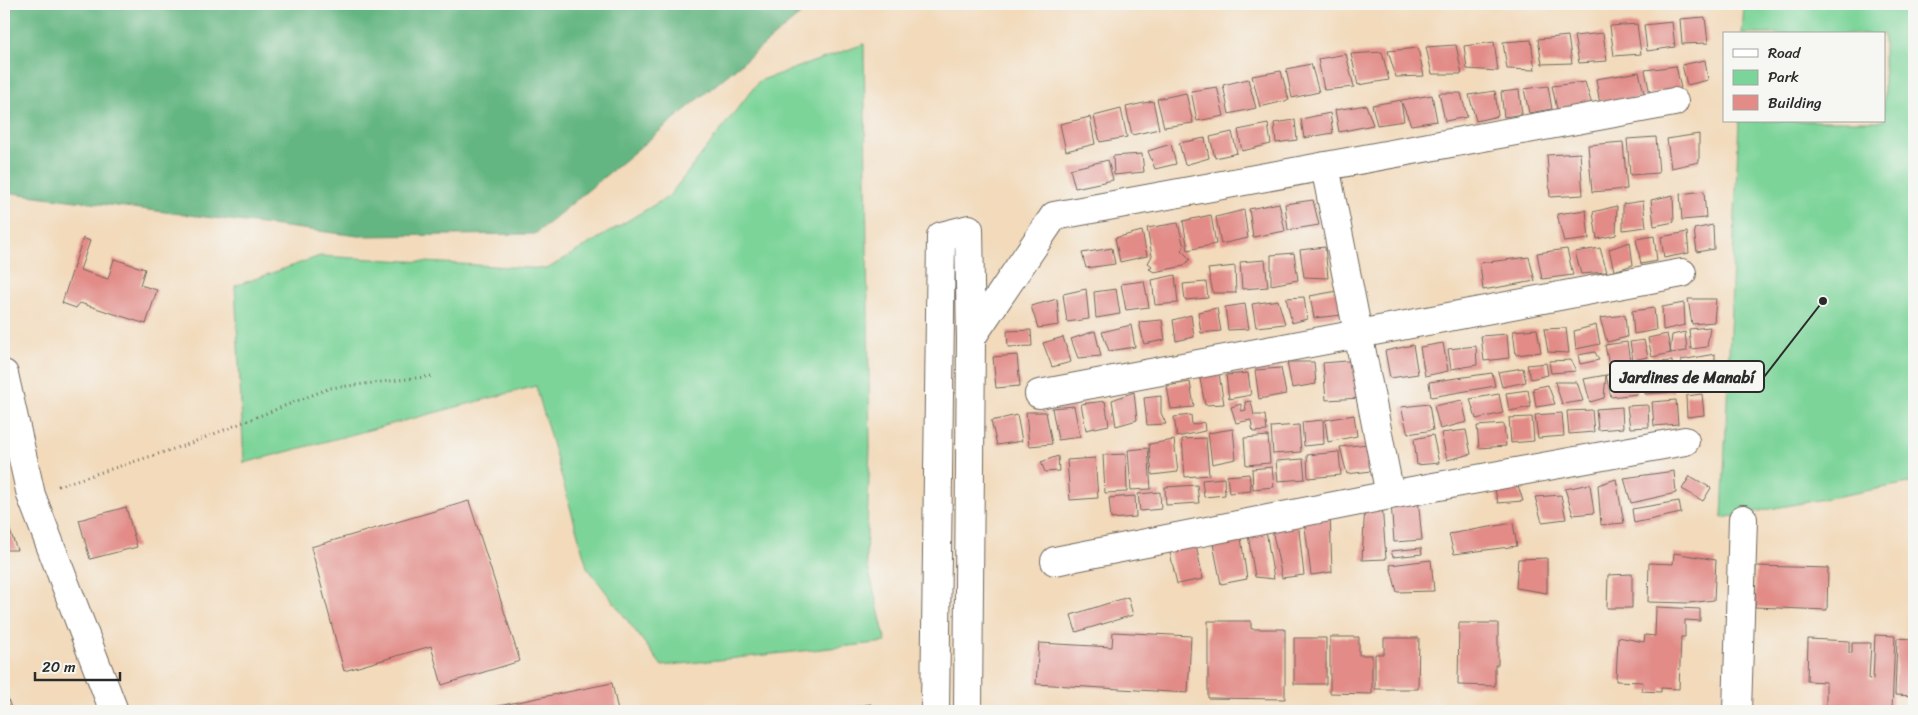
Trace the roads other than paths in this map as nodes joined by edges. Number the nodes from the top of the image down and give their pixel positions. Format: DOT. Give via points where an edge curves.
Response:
graph roads {
  1 [pos="1674,102"];
  2 [pos="1325,166"];
  3 [pos="1682,273"];
  4 [pos="1359,332"];
  5 [pos="971,338"];
  6 [pos="4,374"];
  7 [pos="1039,394"];
  8 [pos="1685,441"];
  9 [pos="1390,495"];
  10 [pos="1743,519"];
  11 [pos="1055,561"];
  12 [pos="935,710"];
  13 [pos="114,711"];
  14 [pos="973,711"];
  15 [pos="1738,711"];
  1 -- 2 [label="street"];
  2 -- 4 [label="street"];
  2 -- 5 [label="street" via="1054,216"];
  3 -- 4 [label="street"];
  4 -- 7 [label="street"];
  4 -- 9 [label="street"];
  5 -- 12 [label="street" via="969,229 941,236"];
  5 -- 14 [label="street"];
  6 -- 13 [label="street" via="31,495"];
  8 -- 9 [label="street"];
  9 -- 11 [label="street"];
  10 -- 15 [label="street"];
  12 -- 14 [label="street"];
}
